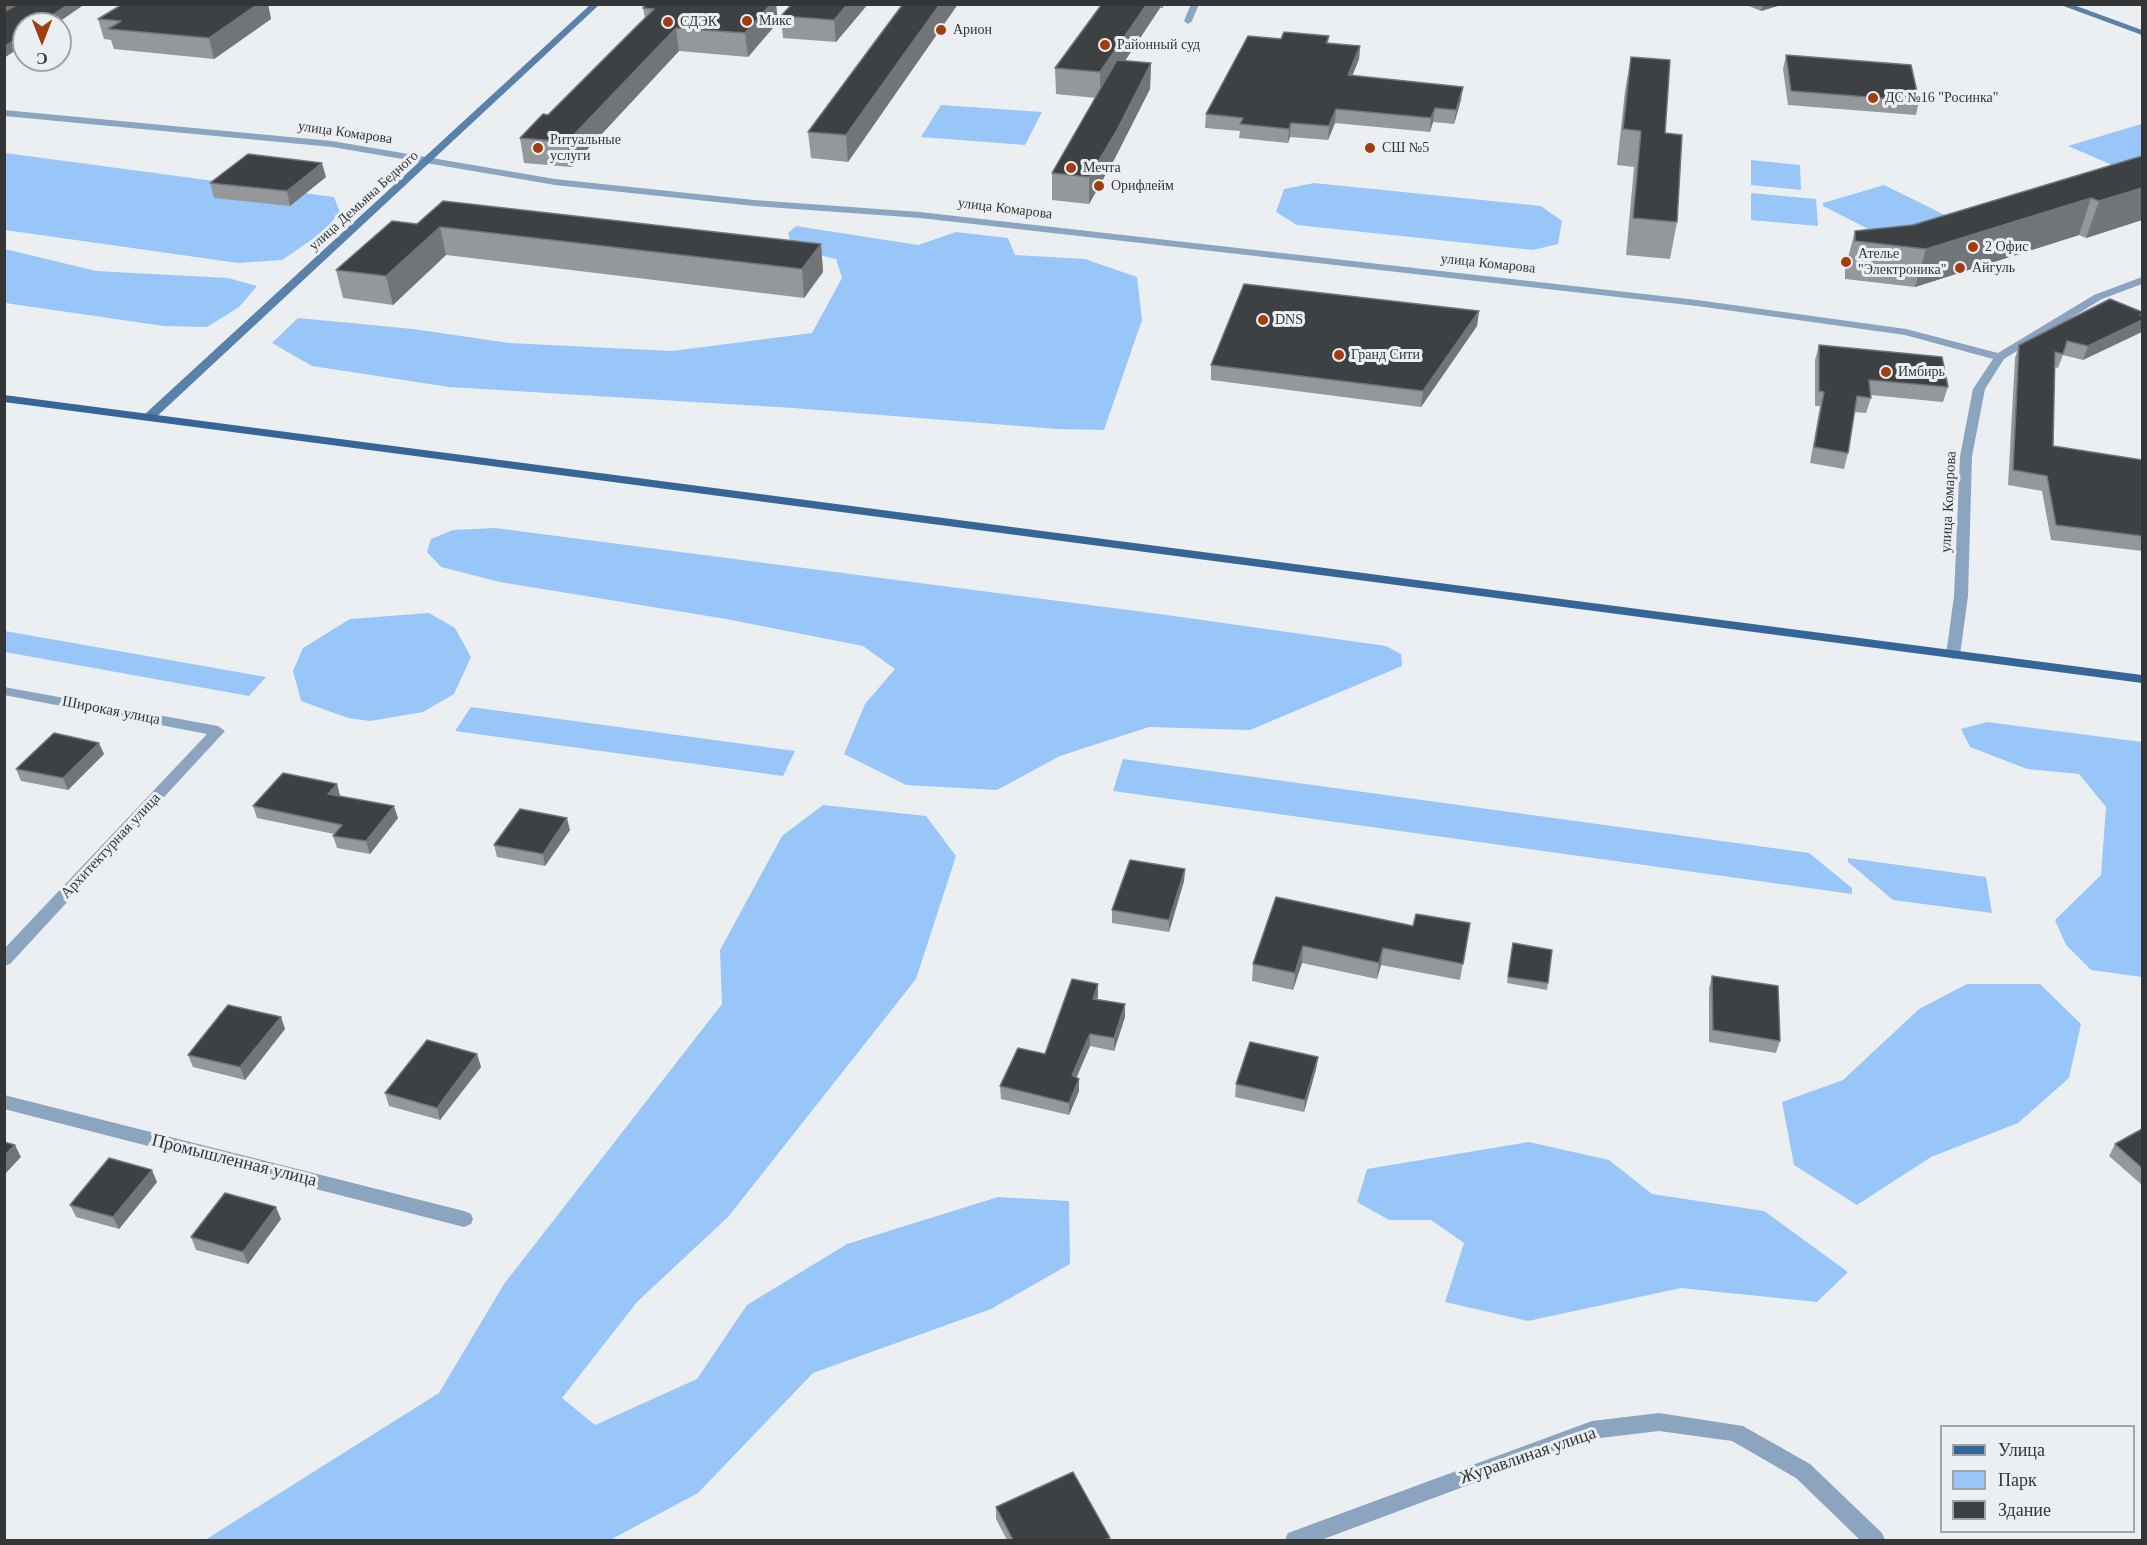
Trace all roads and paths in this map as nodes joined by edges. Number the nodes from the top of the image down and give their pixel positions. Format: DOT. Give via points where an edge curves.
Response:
graph roads {
  1 [pos="596,4"];
  2 [pos="1195,4"];
  3 [pos="2062,4"];
  4 [pos="1188,21"];
  5 [pos="2142,33"];
  6 [pos="4,113"];
  7 [pos="428,161"];
  8 [pos="2142,280"];
  9 [pos="2000,357"];
  10 [pos="4,398"];
  11 [pos="149,417"];
  12 [pos="1953,655"];
  13 [pos="2142,679"];
  14 [pos="4,691"];
  15 [pos="218,731"];
  16 [pos="4,960"];
  17 [pos="4,1102"];
  18 [pos="464,1219"];
  19 [pos="1296,1540"];
  20 [pos="1874,1540"];
  1 -- 7 [label="street, улица Демьяна Бедного"];
  2 -- 4 [label="street"];
  3 -- 5 [label="street"];
  6 -- 7 [label="street, улица Комарова" via="332,144"];
  7 -- 9 [label="street, улица Комарова" via="555,182 920,215 1697,303 1906,332"];
  7 -- 11 [label="street, улица Демьяна Бедного"];
  8 -- 9 [label="street, улица Комарова" via="2098,297"];
  9 -- 12 [label="street, улица Комарова" via="1979,389 1966,456 1961,596"];
  10 -- 11 [label="main road"];
  11 -- 12 [label="main road"];
  12 -- 13 [label="main road"];
  14 -- 15 [label="street, Широкая улица"];
  15 -- 16 [label="street, Архитектурная улица"];
  17 -- 18 [label="street, Промышленная улица"];
  19 -- 20 [label="street, Журавлиная улица" via="1592,1430 1659,1422 1736,1432 1803,1471"];
}
